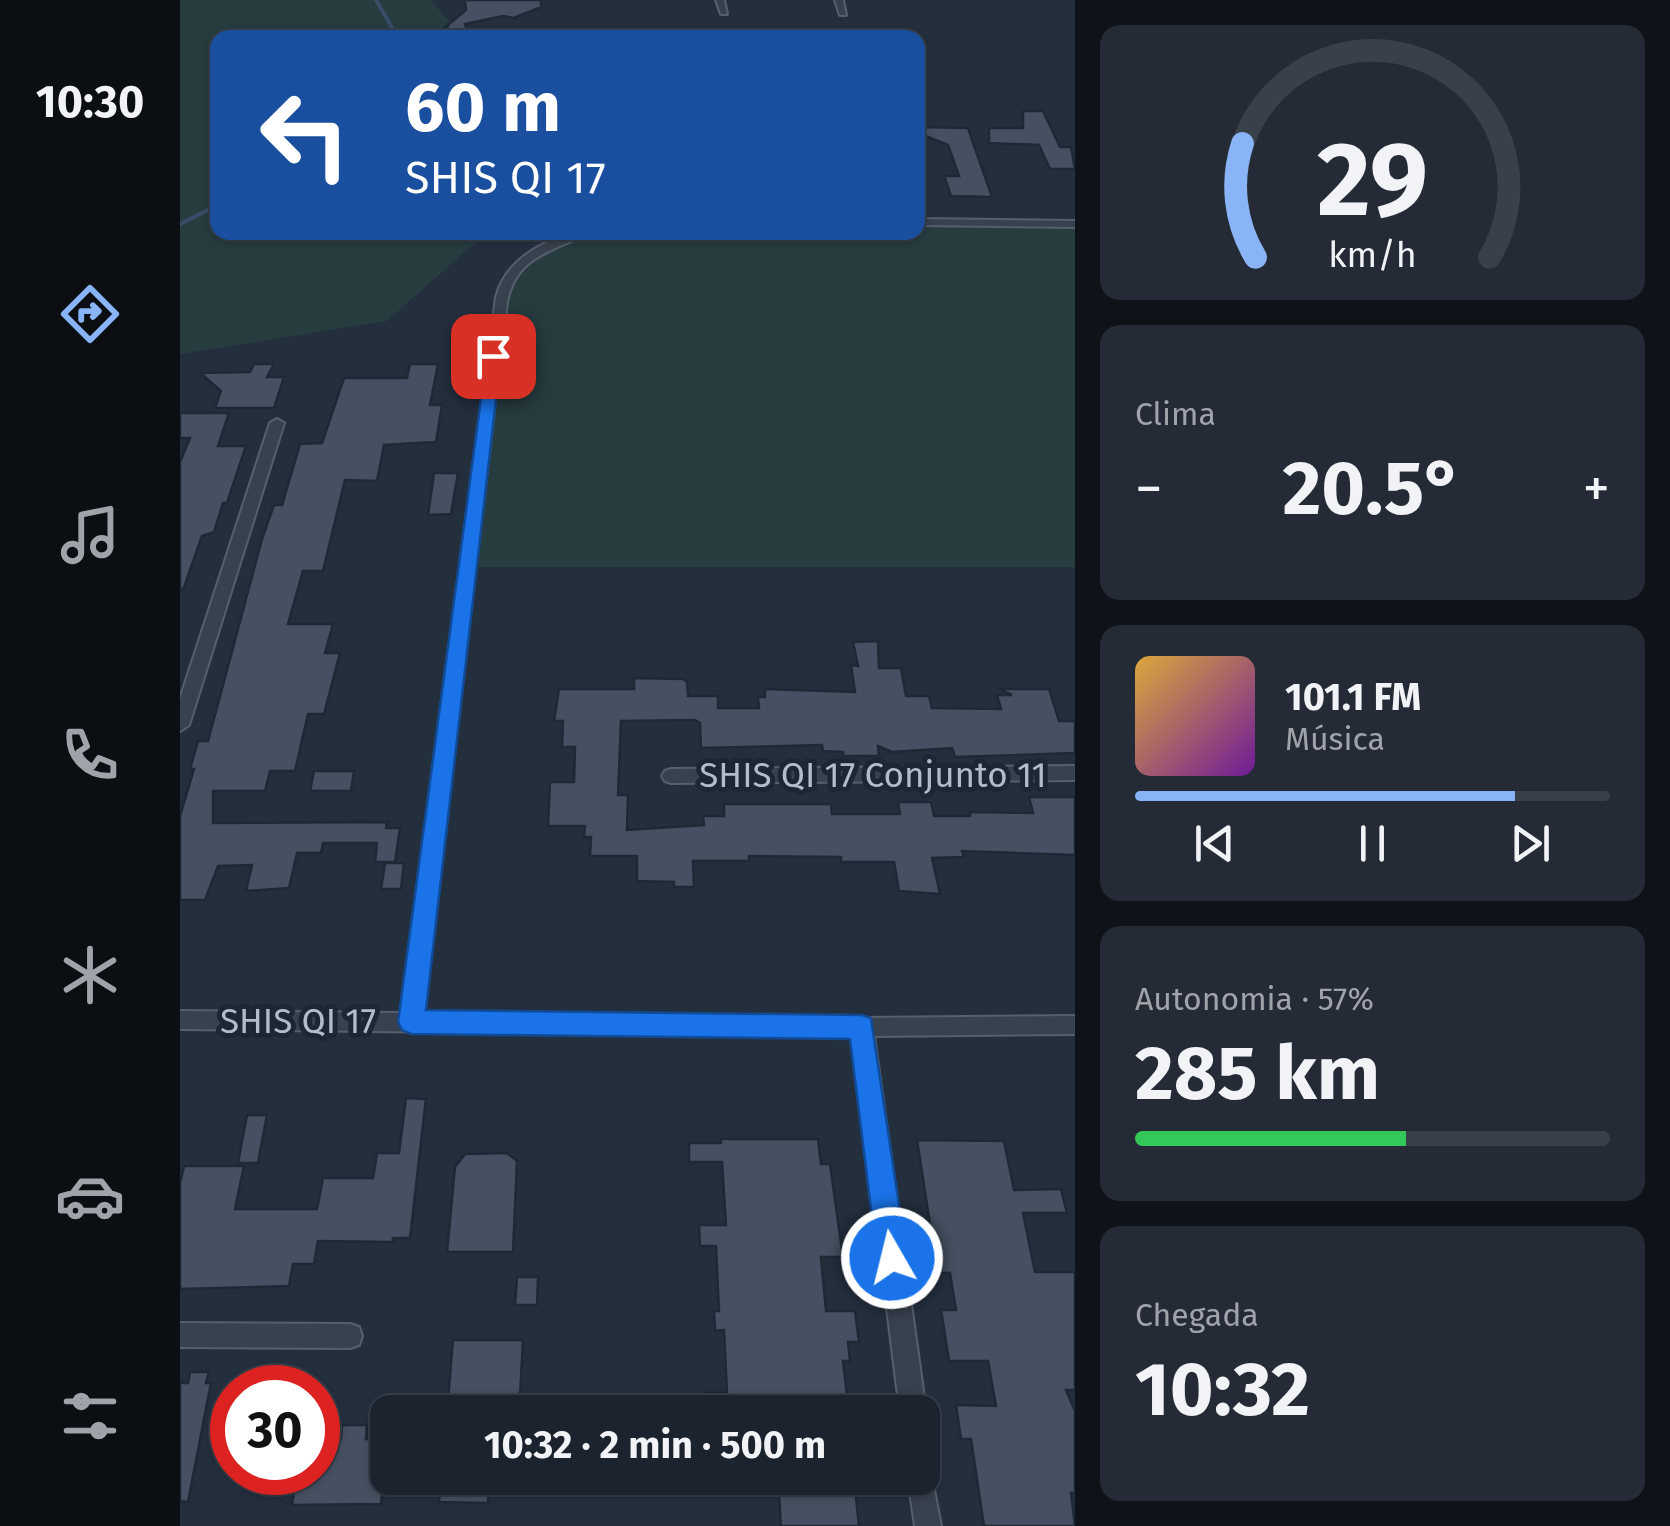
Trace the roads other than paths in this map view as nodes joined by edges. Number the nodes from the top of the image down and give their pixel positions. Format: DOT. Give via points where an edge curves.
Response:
graph roads {
  1 [pos="720,0"];
  2 [pos="839,0"];
  3 [pos="724,12"];
  4 [pos="843,13"];
  5 [pos="925,222"];
  6 [pos="1075,224"];
  7 [pos="562,240"];
  8 [pos="277,422"];
  9 [pos="180,725"];
  10 [pos="1075,773"];
  11 [pos="671,776"];
  12 [pos="180,1020"];
  13 [pos="411,1022"];
  14 [pos="1075,1025"];
  15 [pos="862,1027"];
  16 [pos="180,1334"];
  17 [pos="350,1336"];
  18 [pos="910,1395"];
  19 [pos="923,1495"];
  20 [pos="928,1526"];
  1 -- 3 [label="street"];
  2 -- 4 [label="street"];
  5 -- 6 [label="street"];
  7 -- 13 [label="street" via="518,266 506,283 497,321"];
  8 -- 9 [label="street"];
  10 -- 11 [label="street, SHIS QI 17 Conjunto 11"];
  12 -- 13 [label="street, SHIS QI 17"];
  13 -- 15 [label="street, SHIS QI 17"];
  14 -- 15 [label="street, SHIS QI 17"];
  15 -- 18 [label="street"];
  16 -- 17 [label="street"];
  19 -- 20 [label="street"];
}
